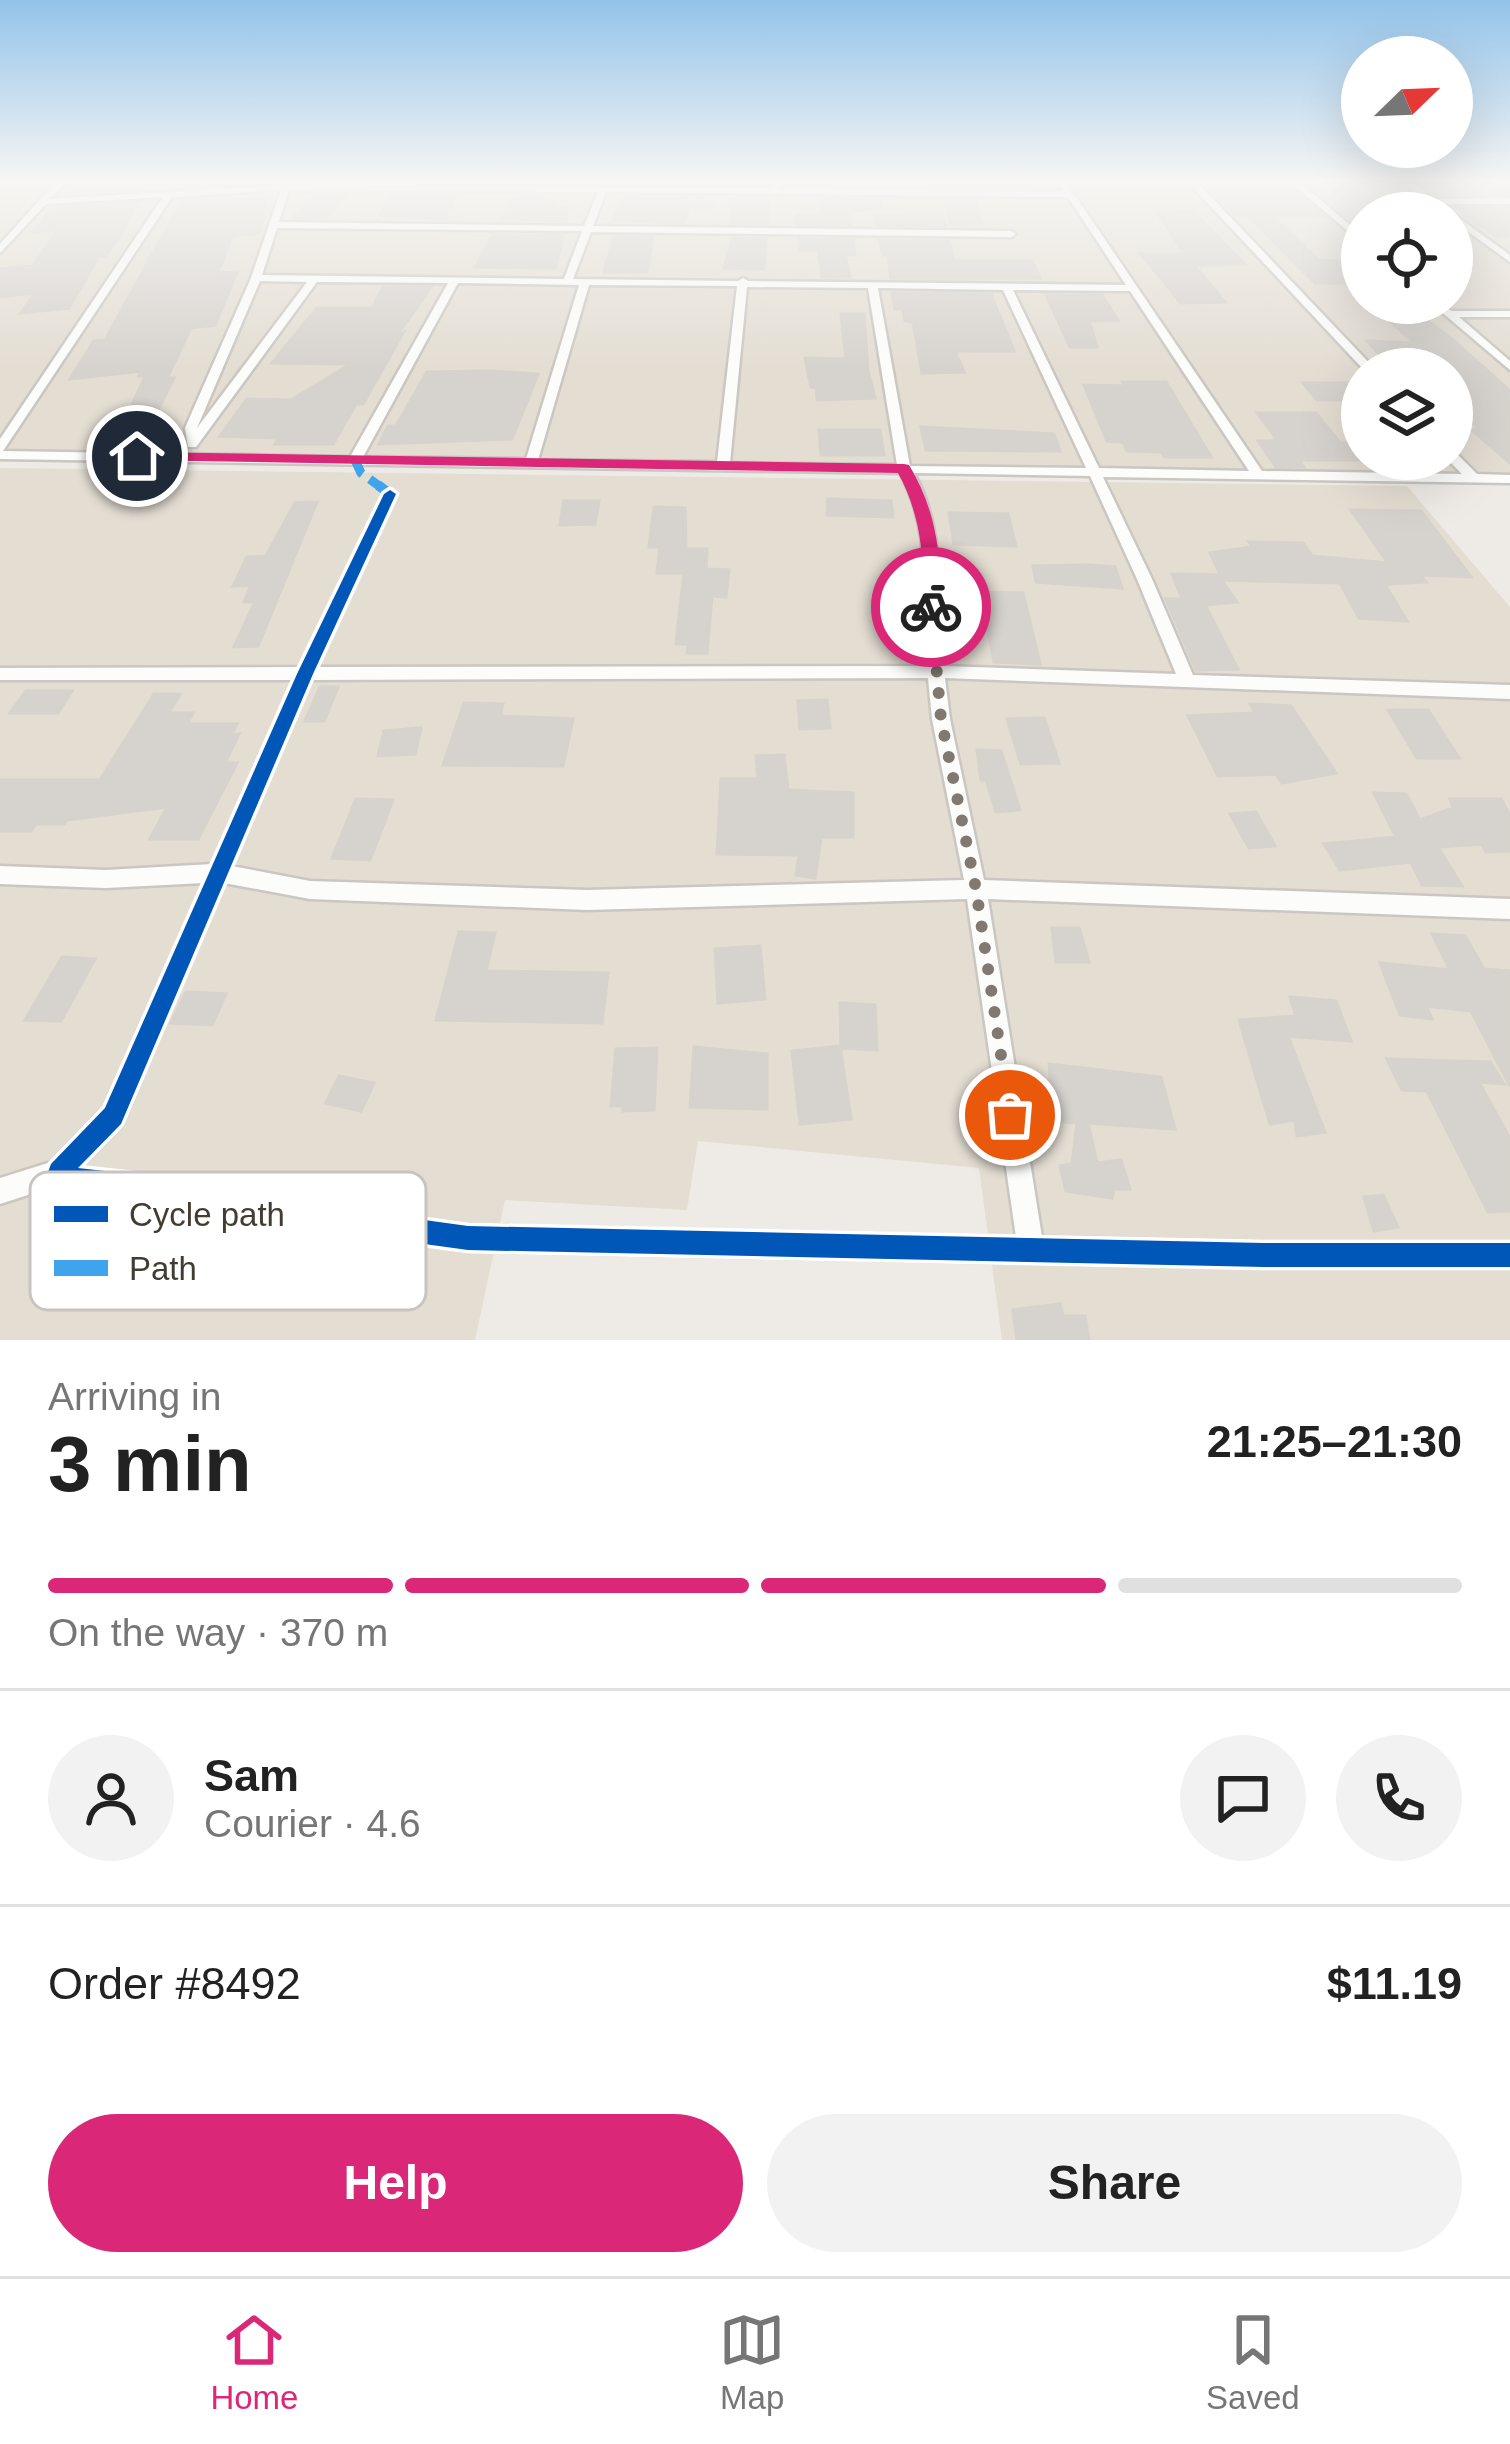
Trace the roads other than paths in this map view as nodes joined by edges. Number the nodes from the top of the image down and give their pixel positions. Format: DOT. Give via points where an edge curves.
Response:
graph roads {
  1 [pos="136,245"];
  2 [pos="267,245"];
  3 [pos="581,245"];
  4 [pos="1103,245"];
  5 [pos="1251,245"];
  6 [pos="256,278"];
  7 [pos="314,279"];
  8 [pos="455,279"];
  9 [pos="568,280"];
  10 [pos="585,280"];
  11 [pos="743,281"];
  12 [pos="872,284"];
  13 [pos="1006,286"];
  14 [pos="1132,288"];
  15 [pos="1473,314"];
  16 [pos="1510,314"];
  17 [pos="1460,324"];
  18 [pos="1349,348"];
  19 [pos="1510,367"];
  20 [pos="187,450"];
  21 [pos="0,452"];
  22 [pos="356,460"];
  23 [pos="531,463"];
  24 [pos="723,466"];
  25 [pos="904,468"];
  26 [pos="1090,471"];
  27 [pos="1257,473"];
  28 [pos="1341,475"];
  29 [pos="1473,478"];
  30 [pos="1510,479"];
  31 [pos="391,494"];
  32 [pos="938,672"];
  33 [pos="0,674"];
  34 [pos="305,674"];
  35 [pos="1182,680"];
  36 [pos="1510,692"];
  37 [pos="220,873"];
  38 [pos="0,875"];
  39 [pos="976,889"];
  40 [pos="1510,909"];
  41 [pos="59,1172"];
  42 [pos="30,1181"];
  43 [pos="0,1191"];
  44 [pos="426,1232"];
  45 [pos="1031,1250"];
  46 [pos="1510,1255"];
  1 -- 21 [label="street"];
  2 -- 6 [label="street"];
  3 -- 9 [label="street"];
  4 -- 14 [label="street"];
  5 -- 18 [label="street"];
  6 -- 7 [label="street"];
  6 -- 20 [label="street"];
  7 -- 8 [label="street"];
  7 -- 20 [label="street"];
  8 -- 9 [label="street"];
  8 -- 22 [label="street"];
  9 -- 10 [label="street"];
  10 -- 11 [label="street"];
  10 -- 23 [label="street"];
  11 -- 12 [label="street"];
  11 -- 24 [label="street"];
  12 -- 13 [label="street"];
  12 -- 25 [label="street"];
  13 -- 14 [label="street"];
  13 -- 26 [label="street"];
  14 -- 27 [label="street"];
  15 -- 16 [label="street"];
  17 -- 19 [label="street"];
  20 -- 21 [label="street"];
  20 -- 22 [label="street"];
  22 -- 23 [label="street"];
  23 -- 24 [label="street"];
  24 -- 25 [label="street"];
  25 -- 26 [label="street"];
  25 -- 32 [label="street" via="919,496 933,562"];
  26 -- 27 [label="street"];
  26 -- 35 [label="street" via="1153,593"];
  27 -- 28 [label="street"];
  29 -- 30 [label="street"];
  31 -- 34 [label="street"];
  32 -- 34 [label="street"];
  32 -- 35 [label="street"];
  32 -- 39 [label="street"];
  33 -- 34 [label="street"];
  34 -- 37 [label="street"];
  35 -- 36 [label="street"];
  37 -- 38 [label="street"];
  37 -- 39 [label="street" via="310,890 586,899"];
  37 -- 41 [label="street" via="113,1116"];
  39 -- 40 [label="street"];
  39 -- 45 [label="street"];
  42 -- 43 [label="street"];
  44 -- 45 [label="street"];
  45 -- 46 [label="street"];
}
